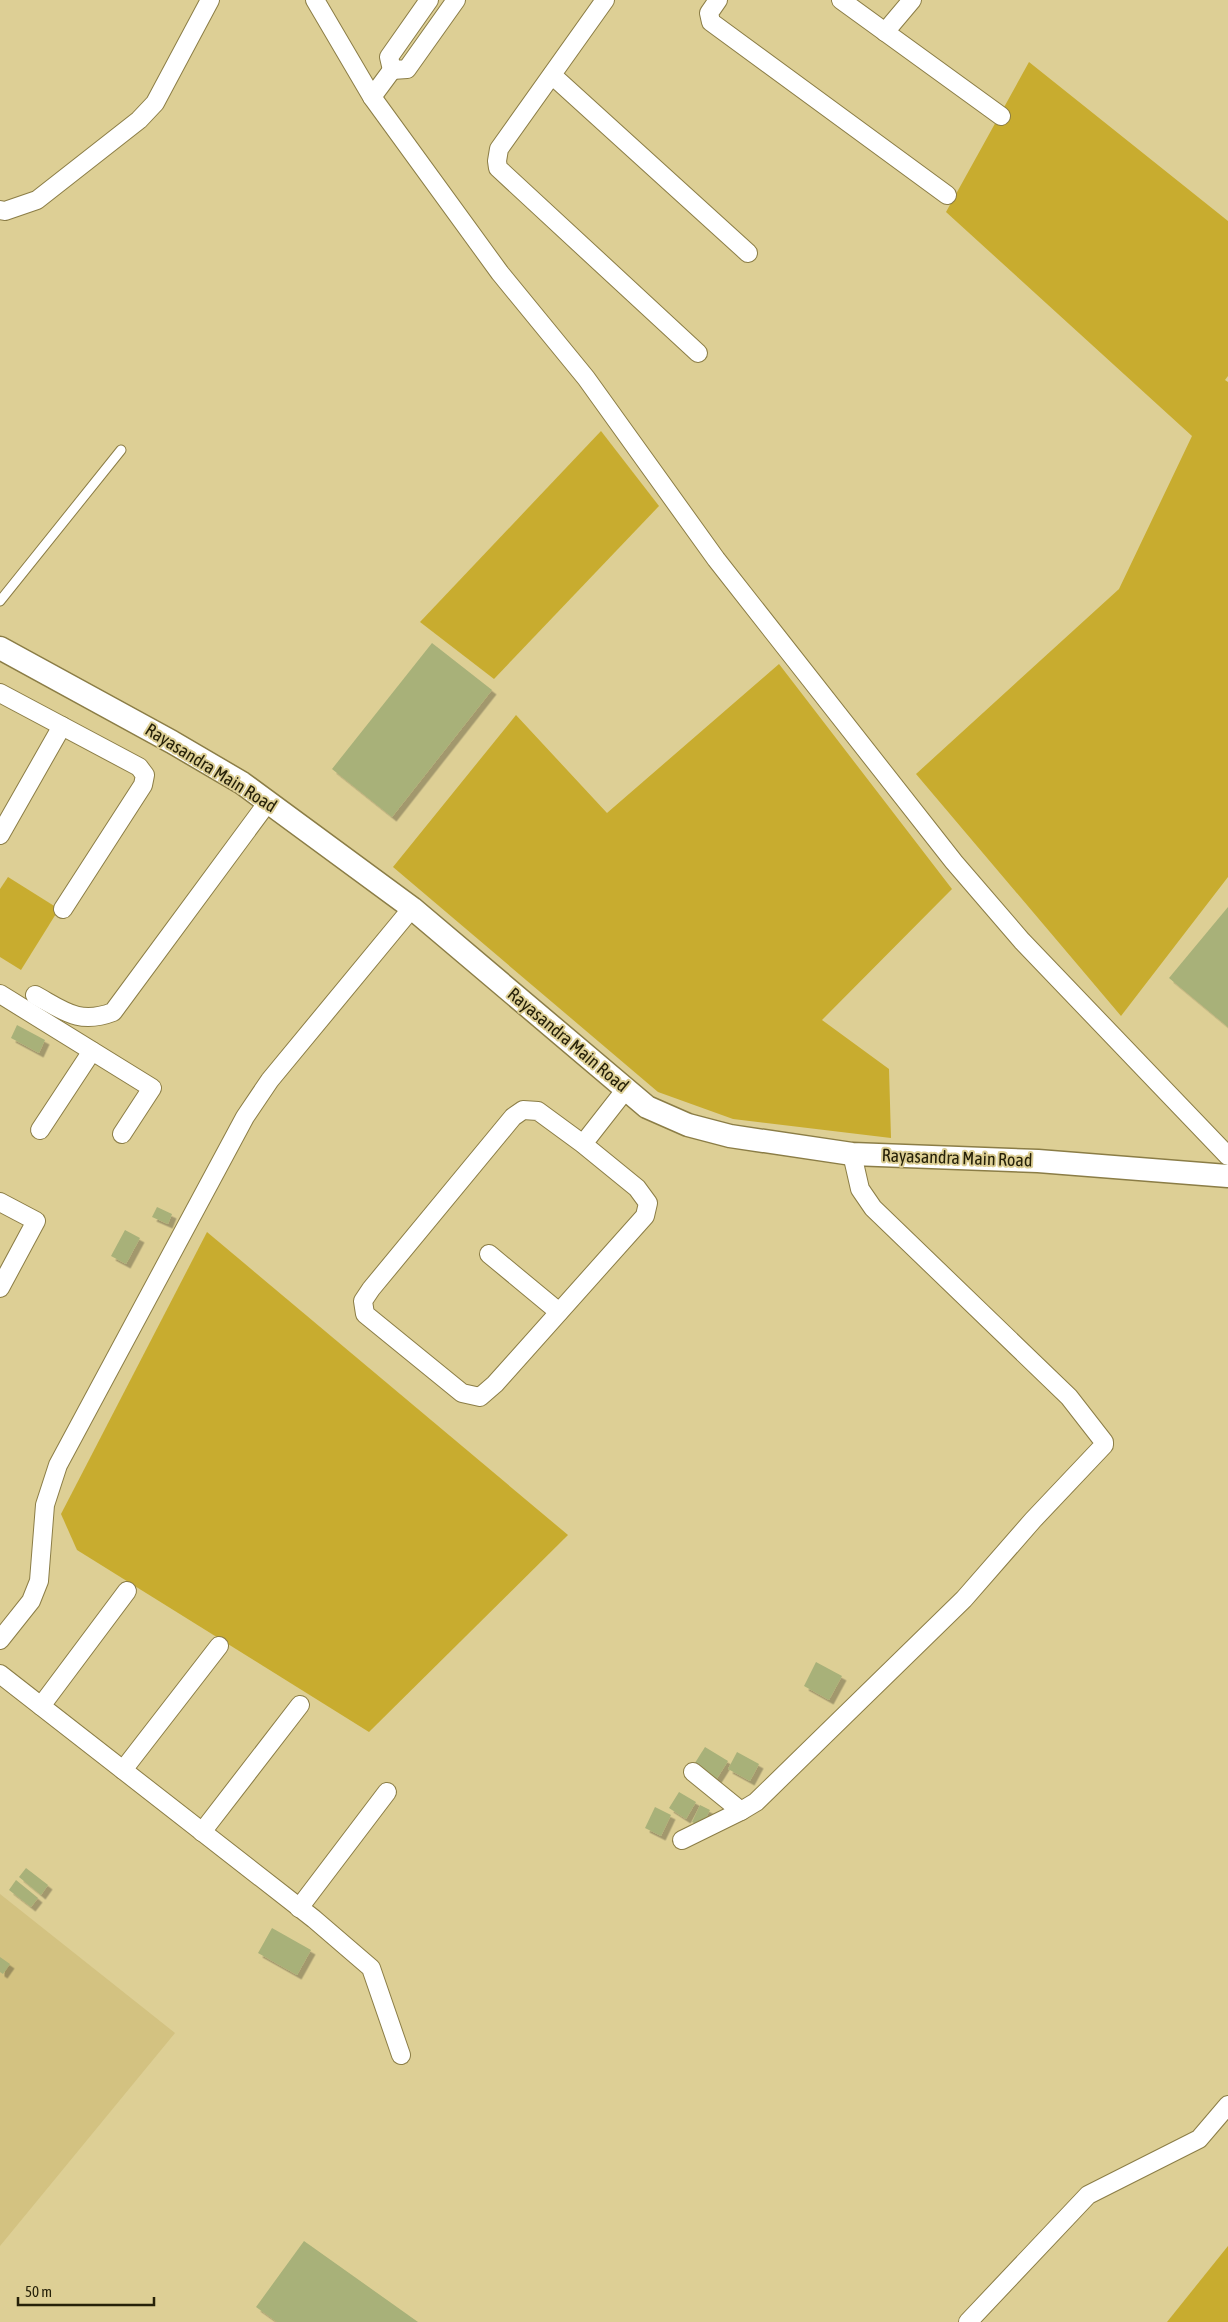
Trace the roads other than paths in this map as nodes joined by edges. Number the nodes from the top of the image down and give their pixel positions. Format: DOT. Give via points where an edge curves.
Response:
graph roads {
  1 [pos="210,0"];
  2 [pos="315,0"];
  3 [pos="429,0"];
  4 [pos="456,0"];
  5 [pos="605,0"];
  6 [pos="718,0"];
  7 [pos="841,0"];
  8 [pos="912,0"];
  9 [pos="885,32"];
  10 [pos="392,70"];
  11 [pos="552,75"];
  12 [pos="372,97"];
  13 [pos="1001,116"];
  14 [pos="947,195"];
  15 [pos="0,210"];
  16 [pos="748,254"];
  17 [pos="698,353"];
  18 [pos="121,450"];
  19 [pos="0,601"];
  20 [pos="0,648"];
  21 [pos="0,693"];
  22 [pos="62,726"];
  23 [pos="268,802"];
  24 [pos="0,835"];
  25 [pos="412,908"];
  26 [pos="63,909"];
  27 [pos="0,994"];
  28 [pos="35,995"];
  29 [pos="92,1051"];
  30 [pos="626,1089"];
  31 [pos="40,1130"];
  32 [pos="122,1134"];
  33 [pos="584,1144"];
  34 [pos="852,1154"];
  35 [pos="1228,1156"];
  36 [pos="1228,1176"];
  37 [pos="0,1202"];
  38 [pos="490,1254"];
  39 [pos="0,1288"];
  40 [pos="559,1312"];
  41 [pos="127,1591"];
  42 [pos="0,1640"];
  43 [pos="219,1646"];
  44 [pos="0,1674"];
  45 [pos="300,1705"];
  46 [pos="41,1706"];
  47 [pos="123,1770"];
  48 [pos="693,1772"];
  49 [pos="387,1792"];
  50 [pos="741,1811"];
  51 [pos="202,1832"];
  52 [pos="682,1840"];
  53 [pos="299,1908"];
  54 [pos="401,2055"];
  55 [pos="1228,2105"];
  56 [pos="968,2322"];
  1 -- 15 [label="street" via="154,103 139,120 36,200"];
  2 -- 12 [label="street"];
  3 -- 10 [label="street" via="389,57"];
  4 -- 10 [label="street" via="407,69"];
  5 -- 11 [label="street"];
  6 -- 14 [label="street" via="709,13 711,22"];
  7 -- 9 [label="street"];
  8 -- 9 [label="street"];
  9 -- 13 [label="street"];
  10 -- 12 [label="street"];
  11 -- 16 [label="street"];
  11 -- 17 [label="street" via="499,149 498,168"];
  12 -- 35 [label="street" via="500,273 586,378 716,559 954,862 1022,941"];
  18 -- 19 [label="lane"];
  20 -- 23 [label="street, Rayasandra Main Road" via="172,742"];
  21 -- 22 [label="street"];
  22 -- 24 [label="street"];
  22 -- 26 [label="street" via="139,768 145,775 143,786"];
  23 -- 25 [label="street, Rayasandra Main Road"];
  23 -- 28 [label="street" via="113,1012 88,1019 74,1016"];
  25 -- 30 [label="street, Rayasandra Main Road"];
  25 -- 42 [label="street" via="270,1080 245,1117 58,1465 45,1505 39,1581 31,1601"];
  27 -- 29 [label="street"];
  29 -- 31 [label="street"];
  29 -- 32 [label="street" via="152,1088"];
  30 -- 33 [label="street"];
  30 -- 34 [label="street, Rayasandra Main Road" via="647,1107 688,1125 730,1136"];
  33 -- 40 [label="street" via="638,1188 648,1203 644,1216"];
  33 -- 40 [label="street" via="538,1111 523,1110 513,1117 363,1301 365,1314 462,1393 480,1397"];
  34 -- 36 [label="street, Rayasandra Main Road" via="1038,1161"];
  34 -- 50 [label="street" via="860,1189 873,1208 1069,1397 1104,1445 964,1599 773,1787"];
  37 -- 39 [label="street" via="36,1221"];
  38 -- 40 [label="street"];
  41 -- 46 [label="street"];
  43 -- 47 [label="street"];
  44 -- 46 [label="street"];
  45 -- 51 [label="street"];
  46 -- 47 [label="street"];
  47 -- 51 [label="street"];
  48 -- 50 [label="street"];
  49 -- 53 [label="street"];
  50 -- 52 [label="street"];
  51 -- 53 [label="street"];
  53 -- 54 [label="street" via="371,1968"];
  55 -- 56 [label="street" via="1199,2139 1088,2195"];
}
